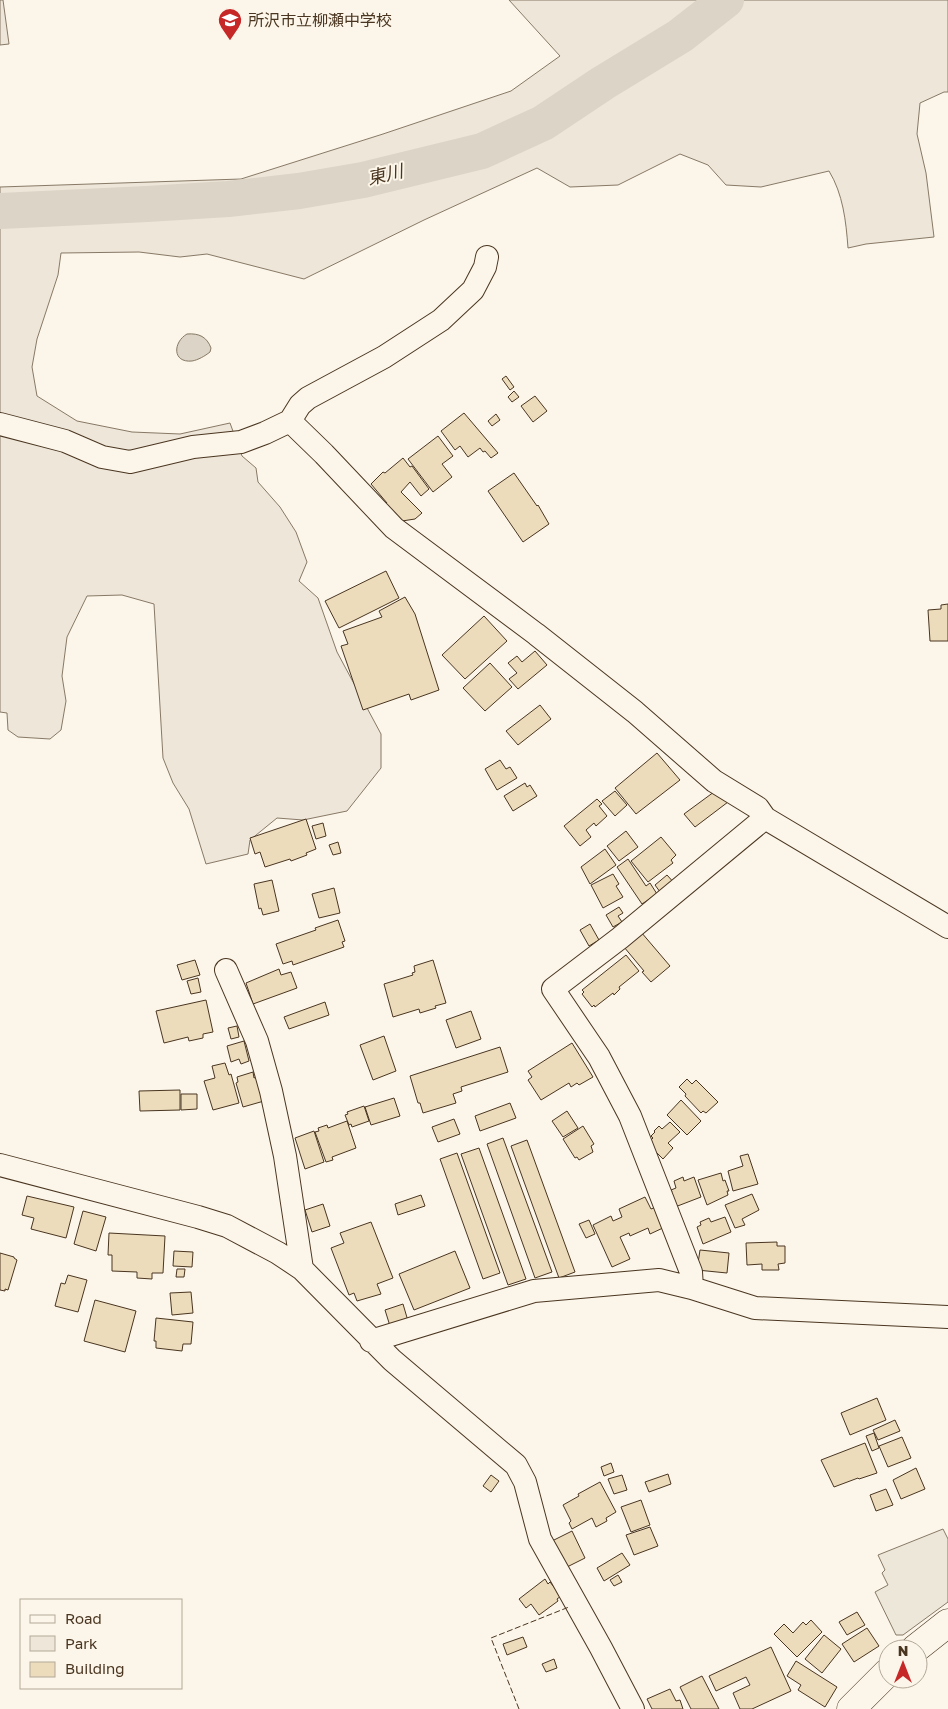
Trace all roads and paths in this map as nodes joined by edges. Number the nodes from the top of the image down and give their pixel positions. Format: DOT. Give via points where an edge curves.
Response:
graph roads {
  1 [pos="487,258"];
  2 [pos="290,421"];
  3 [pos="0,424"];
  4 [pos="765,818"];
  5 [pos="948,927"];
  6 [pos="226,970"];
  7 [pos="0,1165"];
  8 [pos="302,1269"];
  9 [pos="692,1288"];
  10 [pos="948,1317"];
  11 [pos="372,1341"];
  12 [pos="948,1623"];
  13 [pos="928,1639"];
  14 [pos="878,1682"];
  15 [pos="633,1709"];
  16 [pos="851,1709"];
  1 -- 2 [label="street" via="473,290 440,320 384,357 308,398"];
  2 -- 3 [label="street" via="241,442 184,449 130,462 102,457 65,441"];
  2 -- 4 [label="street" via="394,528 536,634 635,712 714,781 758,808"];
  4 -- 5 [label="street"];
  4 -- 9 [label="street" via="553,989 599,1057 630,1116 691,1272"];
  6 -- 8 [label="street" via="256,1041 271,1091 285,1156"];
  7 -- 8 [label="street" via="227,1226"];
  8 -- 11 [label="street"];
  9 -- 10 [label="street" via="754,1308"];
  9 -- 11 [label="street" via="659,1280 534,1291"];
  11 -- 15 [label="street" via="516,1465 525,1482 540,1539"];
  12 -- 13 [label="main road"];
  14 -- 16 [label="main road"];
}
